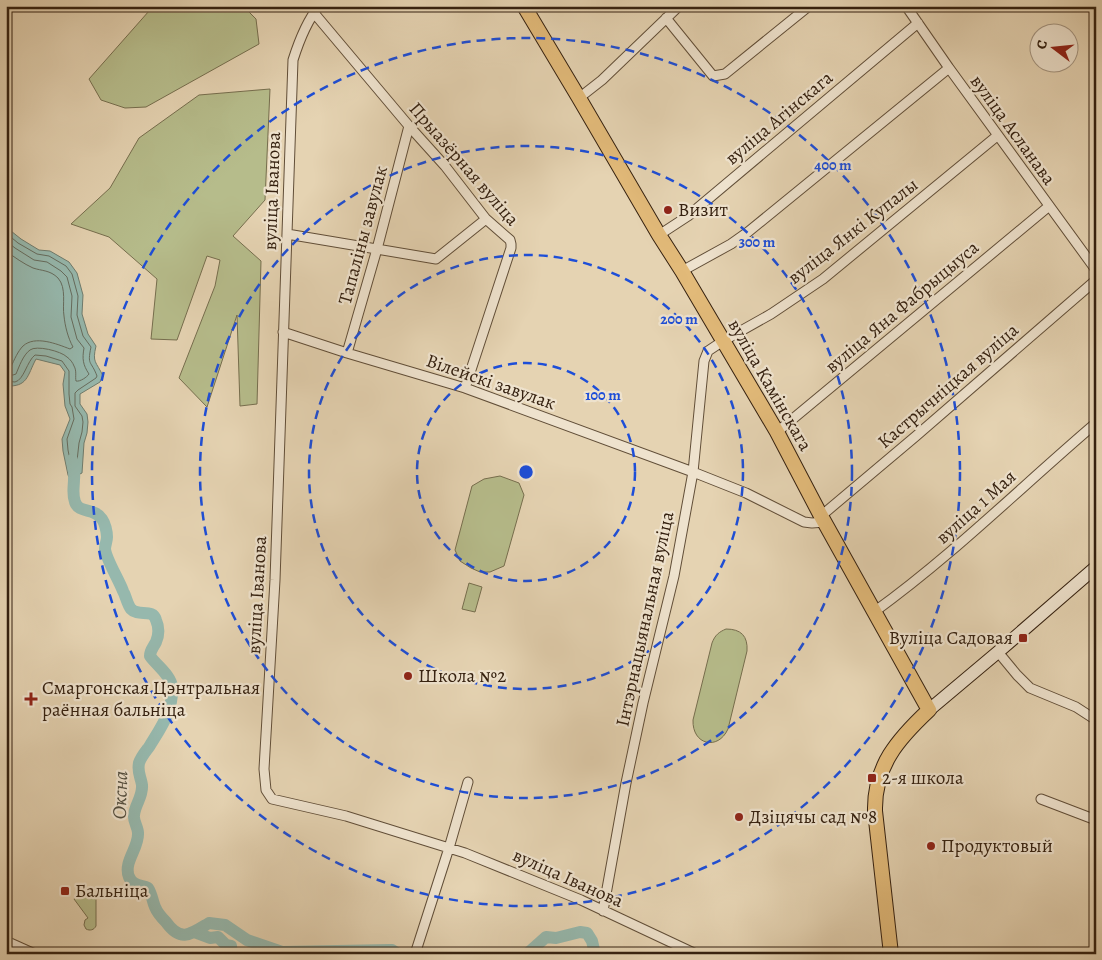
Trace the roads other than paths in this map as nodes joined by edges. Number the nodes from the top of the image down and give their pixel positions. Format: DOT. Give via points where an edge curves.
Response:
graph roads {
  1 [pos="524,6"];
  2 [pos="809,6"];
  3 [pos="906,6"];
  4 [pos="678,7"];
  5 [pos="316,9"];
  6 [pos="666,18"];
  7 [pos="918,23"];
  8 [pos="949,68"];
  9 [pos="579,98"];
  10 [pos="409,126"];
  11 [pos="997,136"];
  12 [pos="1048,207"];
  13 [pos="486,219"];
  14 [pos="287,234"];
  15 [pos="658,235"];
  16 [pos="377,249"];
  17 [pos="1096,270"];
  18 [pos="682,271"];
  19 [pos="1096,280"];
  20 [pos="284,332"];
  21 [pos="722,341"];
  22 [pos="347,353"];
  23 [pos="465,388"];
  24 [pos="1096,423"];
  25 [pos="777,432"];
  26 [pos="693,472"];
  27 [pos="823,519"];
  28 [pos="1096,567"];
  29 [pos="874,612"];
  30 [pos="998,652"];
  31 [pos="929,710"];
  32 [pos="1096,720"];
  33 [pos="468,782"];
  34 [pos="1041,799"];
  35 [pos="1096,820"];
  36 [pos="449,848"];
  37 [pos="603,911"];
  38 [pos="6,940"];
  39 [pos="415,952"];
  40 [pos="35,954"];
  41 [pos="696,954"];
  42 [pos="891,954"];
  1 -- 9 [label="main road, вуліца Камінскага"];
  2 -- 6 [label="street" via="725,74 713,76"];
  3 -- 7 [label="street, вуліца Асланава"];
  4 -- 6 [label="street"];
  5 -- 10 [label="street, Прыазёрная вуліца"];
  5 -- 14 [label="street, вуліца Іванова" via="293,60"];
  6 -- 9 [label="street"];
  7 -- 8 [label="street, вуліца Асланава"];
  7 -- 15 [label="street, вуліца Агінскага" via="688,216"];
  8 -- 11 [label="street, вуліца Асланава"];
  8 -- 18 [label="street" via="748,232"];
  9 -- 15 [label="main road, вуліца Камінскага"];
  10 -- 13 [label="street, Прыазёрная вуліца"];
  10 -- 16 [label="street, Тапаліны завулак"];
  11 -- 12 [label="street, вуліца Асланава"];
  11 -- 21 [label="street, вуліца Янкі Купалы" via="823,279 771,314"];
  12 -- 17 [label="street, вуліца Асланава"];
  12 -- 25 [label="street, вуліца Яна Фабрыцыуса"];
  13 -- 16 [label="street" via="436,259"];
  13 -- 23 [label="street, Прыазёрная вуліца" via="510,240 511,248"];
  14 -- 16 [label="street"];
  14 -- 20 [label="street, вуліца Іванова"];
  15 -- 18 [label="main road, вуліца Камінскага"];
  16 -- 22 [label="street, Тапаліны завулак"];
  18 -- 21 [label="main road, вуліца Камінскага"];
  19 -- 27 [label="street, Кастрычніцкая вуліца"];
  20 -- 22 [label="street, Вілейскі завулак"];
  20 -- 36 [label="street, вуліца Іванова" via="264,769 266,790 272,799 346,816"];
  21 -- 25 [label="main road, вуліца Камінскага"];
  21 -- 26 [label="street, Інтэрнацыянальная вуліца" via="708,351 704,360"];
  22 -- 23 [label="street, Вілейскі завулак"];
  23 -- 26 [label="street, Вілейскі завулак"];
  24 -- 29 [label="street, вуліца 1 Мая" via="934,566"];
  25 -- 27 [label="main road, вуліца Камінскага"];
  26 -- 27 [label="street, Вілейскі завулак" via="746,493 804,522"];
  26 -- 37 [label="street, Інтэрнацыянальная вуліца" via="674,576 626,783"];
  27 -- 29 [label="main road, вуліца Камінскага"];
  28 -- 30 [label="main road"];
  29 -- 31 [label="main road, вуліца Камінскага"];
  30 -- 31 [label="main road"];
  30 -- 32 [label="street" via="1030,688 1076,706"];
  31 -- 42 [label="main road" via="887,758 876,787 875,811"];
  33 -- 36 [label="street"];
  34 -- 35 [label="street"];
  36 -- 37 [label="street, вуліца Іванова" via="496,864"];
  36 -- 39 [label="street"];
  37 -- 41 [label="street, вуліца Іванова"];
  38 -- 40 [label="street"];
}
